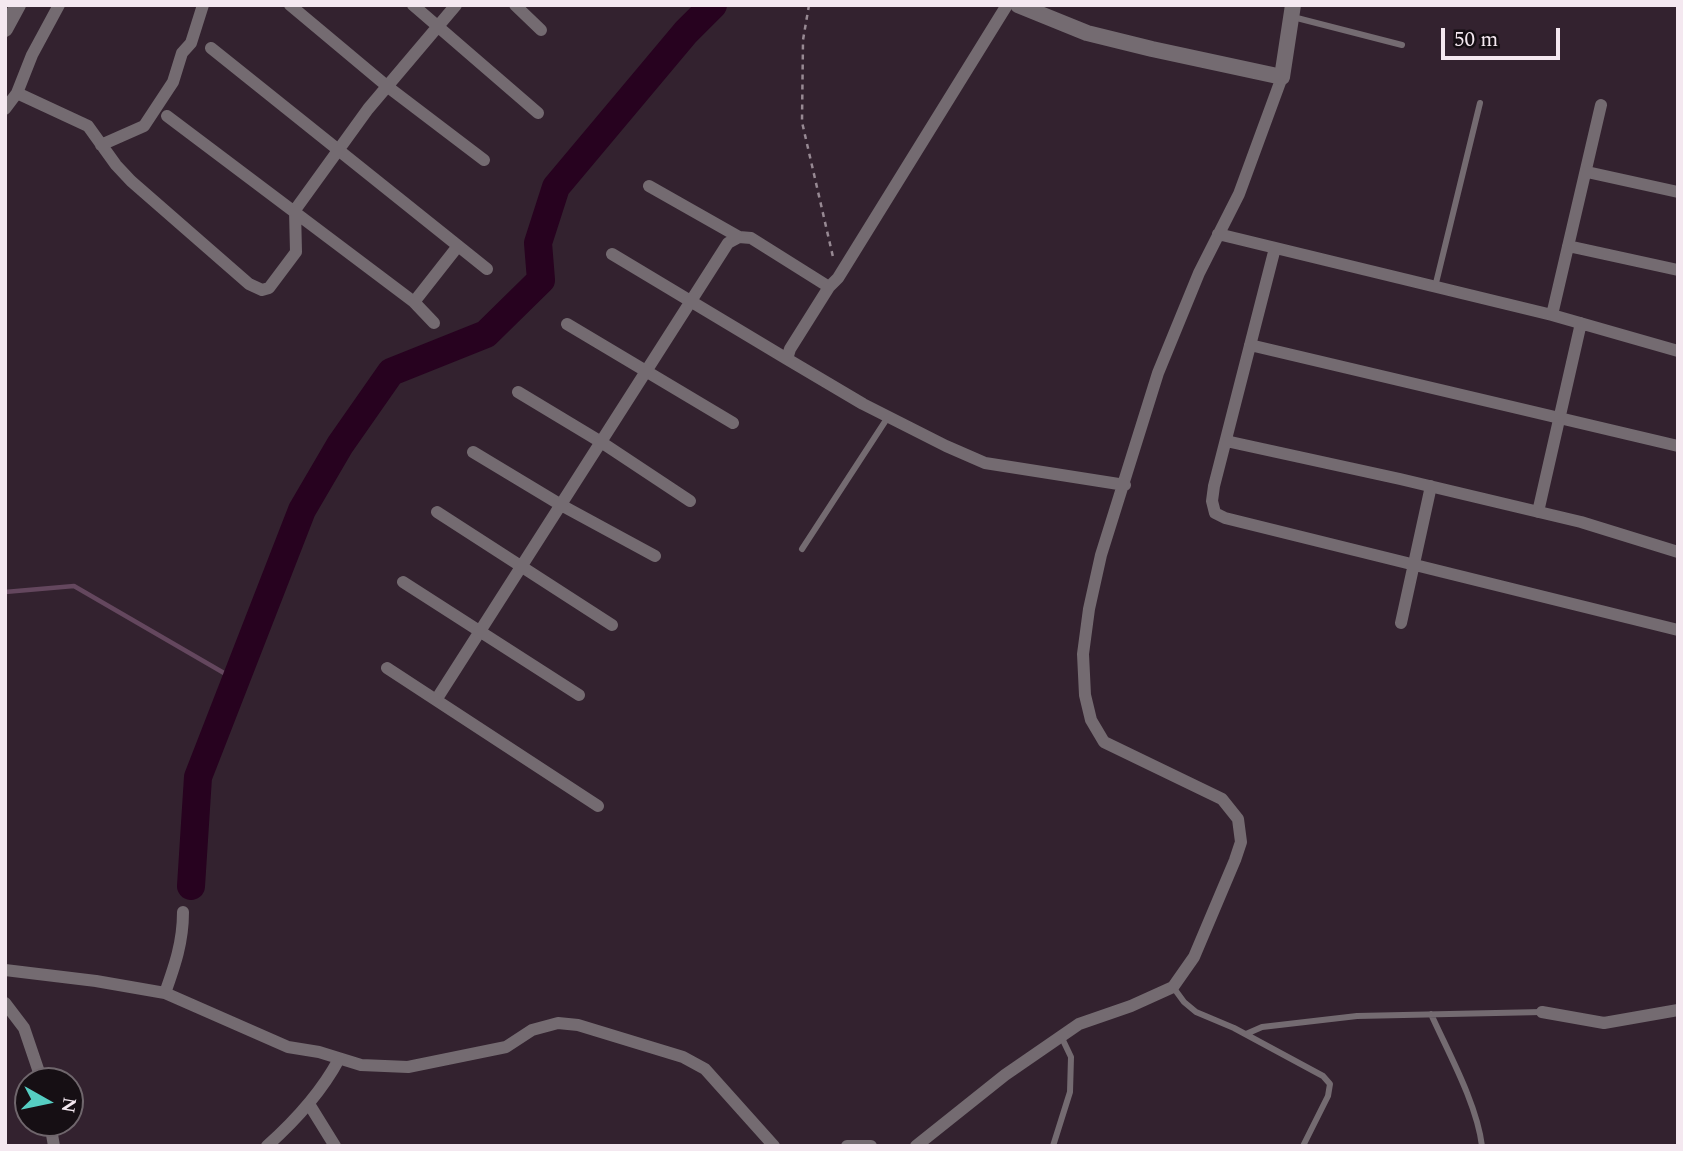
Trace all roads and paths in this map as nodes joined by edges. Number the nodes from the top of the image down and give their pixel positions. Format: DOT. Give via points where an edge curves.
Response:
graph roads {
  1 [pos="18,5"];
  2 [pos="59,5"];
  3 [pos="203,5"];
  4 [pos="290,5"];
  5 [pos="413,5"];
  6 [pos="456,5"];
  7 [pos="515,5"];
  8 [pos="809,5"];
  9 [pos="1007,5"];
  10 [pos="1018,5"];
  11 [pos="1293,11"];
  12 [pos="438,27"];
  13 [pos="5,29"];
  14 [pos="541,30"];
  15 [pos="1402,45"];
  16 [pos="211,48"];
  17 [pos="1282,77"];
  18 [pos="388,87"];
  19 [pos="17,93"];
  20 [pos="1480,103"];
  21 [pos="1601,105"];
  22 [pos="5,110"];
  23 [pos="538,113"];
  24 [pos="167,116"];
  25 [pos="101,145"];
  26 [pos="337,151"];
  27 [pos="484,160"];
  28 [pos="1587,172"];
  29 [pos="649,186"];
  30 [pos="1678,192"];
  31 [pos="295,211"];
  32 [pos="1218,234"];
  33 [pos="739,237"];
  34 [pos="458,246"];
  35 [pos="1568,246"];
  36 [pos="1275,248"];
  37 [pos="612,254"];
  38 [pos="486,269"];
  39 [pos="1678,270"];
  40 [pos="833,282"];
  41 [pos="1435,287"];
  42 [pos="414,302"];
  43 [pos="691,302"];
  44 [pos="1552,315"];
  45 [pos="435,323"];
  46 [pos="1581,323"];
  47 [pos="567,324"];
  48 [pos="1250,345"];
  49 [pos="1678,351"];
  50 [pos="787,359"];
  51 [pos="647,372"];
  52 [pos="518,392"];
  53 [pos="888,417"];
  54 [pos="1558,418"];
  55 [pos="733,423"];
  56 [pos="1226,441"];
  57 [pos="601,442"];
  58 [pos="1678,446"];
  59 [pos="473,452"];
  60 [pos="1125,485"];
  61 [pos="1431,486"];
  62 [pos="690,501"];
  63 [pos="561,505"];
  64 [pos="438,512"];
  65 [pos="1538,512"];
  66 [pos="802,549"];
  67 [pos="1678,552"];
  68 [pos="655,556"];
  69 [pos="522,565"];
  70 [pos="1413,566"];
  71 [pos="402,582"];
  72 [pos="1401,623"];
  73 [pos="612,625"];
  74 [pos="1678,630"];
  75 [pos="479,633"];
  76 [pos="387,668"];
  77 [pos="579,695"];
  78 [pos="436,700"];
  79 [pos="598,806"];
  80 [pos="183,912"];
  81 [pos="5,970"];
  82 [pos="1173,987"];
  83 [pos="165,993"];
  84 [pos="5,1003"];
  85 [pos="1678,1010"];
  86 [pos="1542,1012"];
  87 [pos="1431,1014"];
  88 [pos="1246,1034"];
  89 [pos="1061,1036"];
  90 [pos="339,1059"];
  91 [pos="37,1067"];
  92 [pos="309,1104"];
  93 [pos="267,1146"];
  94 [pos="335,1146"];
  95 [pos="774,1146"];
  96 [pos="847,1146"];
  97 [pos="871,1146"];
  98 [pos="916,1146"];
  99 [pos="1053,1146"];
  100 [pos="1303,1146"];
  101 [pos="1482,1146"];
  1 -- 13 [label="street"];
  2 -- 19 [label="street"];
  3 -- 25 [label="street" via="173,82 144,126"];
  4 -- 18 [label="street"];
  5 -- 12 [label="street"];
  6 -- 12 [label="street"];
  7 -- 14 [label="street"];
  8 -- 40 [label="path" via="803,40 802,122"];
  9 -- 40 [label="street"];
  10 -- 17 [label="street" via="1087,33"];
  11 -- 15 [label="lane"];
  11 -- 17 [label="street"];
  12 -- 18 [label="street"];
  12 -- 23 [label="street"];
  16 -- 26 [label="street"];
  17 -- 32 [label="street" via="1239,194"];
  18 -- 26 [label="street"];
  18 -- 27 [label="street"];
  19 -- 22 [label="street"];
  19 -- 25 [label="street" via="88,126"];
  20 -- 41 [label="lane"];
  21 -- 28 [label="street"];
  24 -- 31 [label="street"];
  25 -- 31 [label="street" via="131,181 249,284 262,290 269,289 296,252"];
  26 -- 31 [label="street"];
  26 -- 34 [label="street"];
  28 -- 30 [label="street"];
  28 -- 35 [label="street"];
  29 -- 33 [label="street"];
  31 -- 42 [label="street"];
  32 -- 36 [label="street"];
  32 -- 60 [label="street" via="1158,373"];
  33 -- 40 [label="street" via="751,238"];
  33 -- 43 [label="street" via="728,243"];
  34 -- 38 [label="street"];
  34 -- 42 [label="street"];
  35 -- 39 [label="street"];
  35 -- 44 [label="street"];
  36 -- 41 [label="street"];
  36 -- 48 [label="street"];
  37 -- 43 [label="street"];
  40 -- 50 [label="street"];
  41 -- 44 [label="street"];
  42 -- 45 [label="street"];
  43 -- 50 [label="street"];
  43 -- 51 [label="street"];
  44 -- 46 [label="street"];
  46 -- 49 [label="street"];
  46 -- 54 [label="street"];
  47 -- 51 [label="street"];
  48 -- 54 [label="street"];
  48 -- 56 [label="street"];
  50 -- 53 [label="street"];
  51 -- 55 [label="street"];
  51 -- 57 [label="street"];
  52 -- 57 [label="street"];
  53 -- 60 [label="street" via="985,463"];
  53 -- 66 [label="lane"];
  54 -- 58 [label="street"];
  54 -- 65 [label="street"];
  56 -- 61 [label="street"];
  56 -- 70 [label="street" via="1212,501 1215,513"];
  57 -- 62 [label="street"];
  57 -- 63 [label="street"];
  59 -- 63 [label="street"];
  60 -- 82 [label="street" via="1101,555 1089,609 1083,653 1091,720 1112,747 1222,799 1238,819 1241,842 1194,957"];
  61 -- 65 [label="street"];
  61 -- 70 [label="street"];
  63 -- 68 [label="street"];
  63 -- 69 [label="street"];
  64 -- 69 [label="street"];
  65 -- 67 [label="street"];
  69 -- 73 [label="street"];
  69 -- 75 [label="street"];
  70 -- 72 [label="street"];
  70 -- 74 [label="street"];
  71 -- 75 [label="street"];
  75 -- 77 [label="street"];
  75 -- 78 [label="street"];
  76 -- 78 [label="street"];
  78 -- 79 [label="street"];
  80 -- 83 [label="street" via="179,956"];
  81 -- 83 [label="street"];
  82 -- 88 [label="lane" via="1196,1012"];
  82 -- 89 [label="street" via="1079,1024"];
  83 -- 90 [label="street" via="288,1048"];
  84 -- 91 [label="street" via="24,1028"];
  85 -- 86 [label="street" via="1604,1023"];
  86 -- 87 [label="lane"];
  87 -- 88 [label="lane" via="1277,1024"];
  87 -- 101 [label="lane"];
  88 -- 100 [label="lane" via="1313,1069 1330,1084"];
  89 -- 98 [label="street"];
  89 -- 99 [label="lane" via="1071,1057 1070,1092"];
  90 -- 92 [label="street"];
  90 -- 95 [label="street" via="408,1067 506,1047 532,1030 558,1023 578,1025 683,1057 705,1069"];
  92 -- 93 [label="street"];
  92 -- 94 [label="street"];
  96 -- 97 [label="street"];
}
